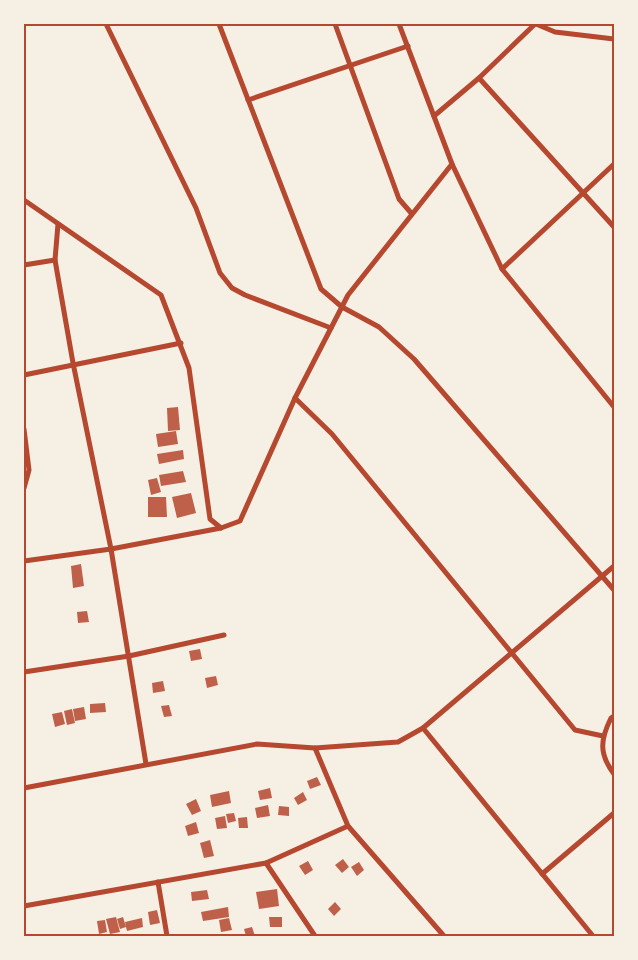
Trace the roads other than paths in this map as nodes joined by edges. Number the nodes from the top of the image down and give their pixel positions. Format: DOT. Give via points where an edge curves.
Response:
graph roads {
  1 [pos="106,24"];
  2 [pos="219,24"];
  3 [pos="335,24"];
  4 [pos="400,24"];
  5 [pos="535,24"];
  6 [pos="614,39"];
  7 [pos="408,46"];
  8 [pos="350,64"];
  9 [pos="479,78"];
  10 [pos="248,100"];
  11 [pos="434,116"];
  12 [pos="452,164"];
  13 [pos="614,164"];
  14 [pos="583,193"];
  15 [pos="24,200"];
  16 [pos="412,214"];
  17 [pos="58,224"];
  18 [pos="614,227"];
  19 [pos="55,260"];
  20 [pos="24,265"];
  21 [pos="502,269"];
  22 [pos="342,307"];
  23 [pos="331,328"];
  24 [pos="181,343"];
  25 [pos="73,364"];
  26 [pos="24,375"];
  27 [pos="295,398"];
  28 [pos="614,407"];
  29 [pos="24,429"];
  30 [pos="24,488"];
  31 [pos="221,528"];
  32 [pos="111,549"];
  33 [pos="24,561"];
  34 [pos="614,566"];
  35 [pos="602,578"];
  36 [pos="614,590"];
  37 [pos="224,635"];
  38 [pos="510,652"];
  39 [pos="129,656"];
  40 [pos="24,672"];
  41 [pos="614,716"];
  42 [pos="422,728"];
  43 [pos="602,736"];
  44 [pos="315,748"];
  45 [pos="146,764"];
  46 [pos="614,774"];
  47 [pos="24,788"];
  48 [pos="614,813"];
  49 [pos="348,826"];
  50 [pos="266,863"];
  51 [pos="542,874"];
  52 [pos="158,882"];
  53 [pos="24,906"];
  54 [pos="167,936"];
  55 [pos="315,936"];
  56 [pos="444,936"];
  57 [pos="593,936"];
  1 -- 23 [label="street" via="196,208 220,273 232,288 245,295"];
  2 -- 10 [label="street"];
  3 -- 8 [label="street"];
  4 -- 7 [label="street"];
  5 -- 6 [label="street" via="554,32"];
  5 -- 9 [label="street"];
  7 -- 8 [label="street"];
  7 -- 11 [label="street"];
  8 -- 10 [label="street"];
  8 -- 16 [label="street" via="399,200"];
  9 -- 11 [label="street"];
  9 -- 14 [label="street"];
  10 -- 22 [label="street" via="321,289"];
  11 -- 12 [label="street"];
  12 -- 16 [label="street"];
  12 -- 21 [label="street"];
  13 -- 14 [label="street"];
  14 -- 18 [label="street"];
  14 -- 21 [label="street"];
  15 -- 17 [label="street"];
  16 -- 22 [label="street"];
  17 -- 19 [label="street"];
  17 -- 24 [label="street" via="161,295"];
  19 -- 20 [label="street"];
  19 -- 25 [label="street"];
  21 -- 28 [label="street"];
  22 -- 23 [label="street"];
  22 -- 35 [label="street" via="379,327 414,359"];
  23 -- 27 [label="street"];
  24 -- 25 [label="street"];
  24 -- 31 [label="street" via="189,368 210,519"];
  25 -- 26 [label="street"];
  25 -- 32 [label="street"];
  27 -- 31 [label="street" via="240,521"];
  27 -- 38 [label="street" via="332,434"];
  29 -- 30 [label="street" via="29,470"];
  31 -- 32 [label="street"];
  32 -- 33 [label="street"];
  32 -- 39 [label="street"];
  34 -- 35 [label="street"];
  35 -- 36 [label="street"];
  35 -- 38 [label="street"];
  37 -- 39 [label="street"];
  38 -- 42 [label="street"];
  38 -- 43 [label="street" via="575,730"];
  39 -- 40 [label="street"];
  39 -- 45 [label="street"];
  41 -- 43 [label="street"];
  42 -- 44 [label="street" via="398,742"];
  42 -- 51 [label="street"];
  43 -- 46 [label="street" via="604,760"];
  44 -- 45 [label="street" via="257,744"];
  44 -- 49 [label="street"];
  45 -- 47 [label="street"];
  48 -- 51 [label="street"];
  49 -- 50 [label="street"];
  49 -- 56 [label="street"];
  50 -- 52 [label="street"];
  50 -- 55 [label="street"];
  51 -- 57 [label="street"];
  52 -- 53 [label="street"];
  52 -- 54 [label="street"];
}
